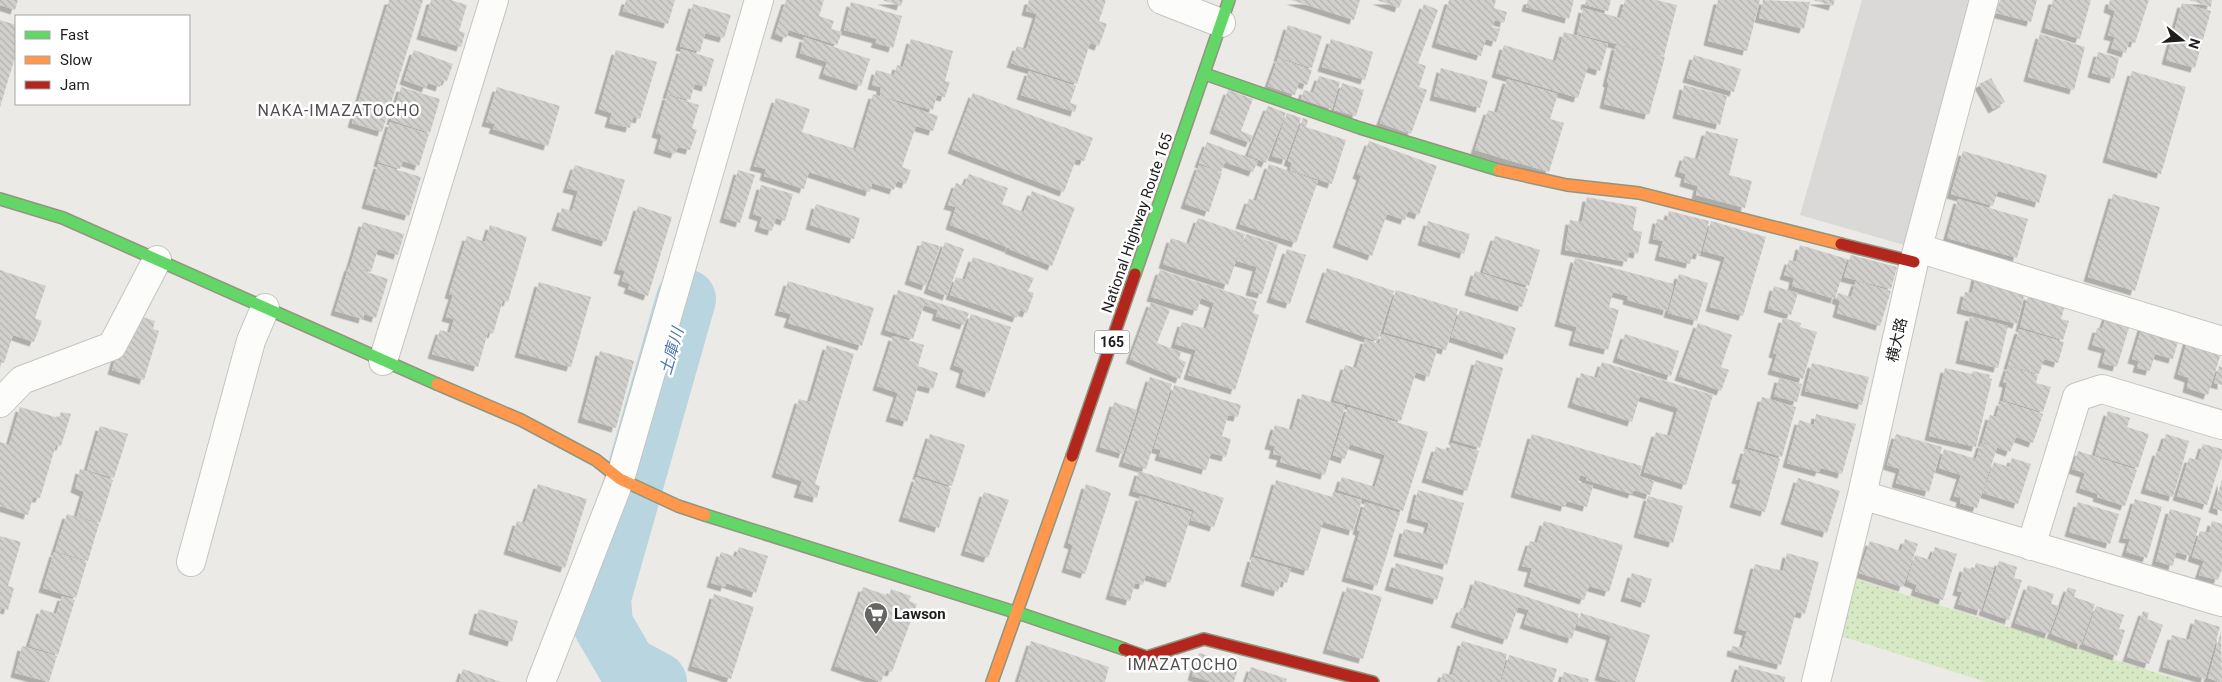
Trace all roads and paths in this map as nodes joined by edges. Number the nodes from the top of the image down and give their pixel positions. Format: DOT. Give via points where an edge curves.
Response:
graph roads {
  1 [pos="494,0"];
  2 [pos="759,0"];
  3 [pos="1162,0"];
  4 [pos="1984,0"];
  5 [pos="1225,12"];
  6 [pos="1205,74"];
  7 [pos="0,199"];
  8 [pos="1916,255"];
  9 [pos="157,260"];
  10 [pos="265,308"];
  11 [pos="2222,341"];
  12 [pos="383,361"];
  13 [pos="0,403"];
  14 [pos="2222,425"];
  15 [pos="620,479"];
  16 [pos="1862,495"];
  17 [pos="2031,546"];
  18 [pos="191,562"];
  19 [pos="2222,602"];
  20 [pos="1018,613"];
  21 [pos="541,682"];
  22 [pos="992,682"];
  23 [pos="1373,682"];
  24 [pos="1816,682"];
  1 -- 12 [label="street"];
  2 -- 15 [label="street"];
  3 -- 5 [label="street"];
  4 -- 8 [label="street, 横大路"];
  5 -- 6 [label="main road, National Highway Route 165 / 165"];
  6 -- 8 [label="main road" via="1360,128 1498,170 1567,185 1639,193"];
  6 -- 20 [label="main road, National Highway Route 165 / 165"];
  7 -- 9 [label="main road" via="63,218"];
  8 -- 11 [label="street"];
  8 -- 16 [label="street, 横大路"];
  9 -- 10 [label="main road"];
  9 -- 13 [label="street" via="112,346 22,380"];
  10 -- 12 [label="main road"];
  10 -- 18 [label="street" via="251,341"];
  12 -- 15 [label="main road" via="521,420 596,460"];
  14 -- 17 [label="street" via="2102,389 2077,397"];
  15 -- 20 [label="main road" via="678,506"];
  15 -- 21 [label="street"];
  16 -- 17 [label="street"];
  16 -- 24 [label="street, 横大路"];
  17 -- 19 [label="street"];
  20 -- 22 [label="main road, National Highway Route 165 / 165"];
  20 -- 23 [label="main road" via="1147,657 1204,639"];
}
